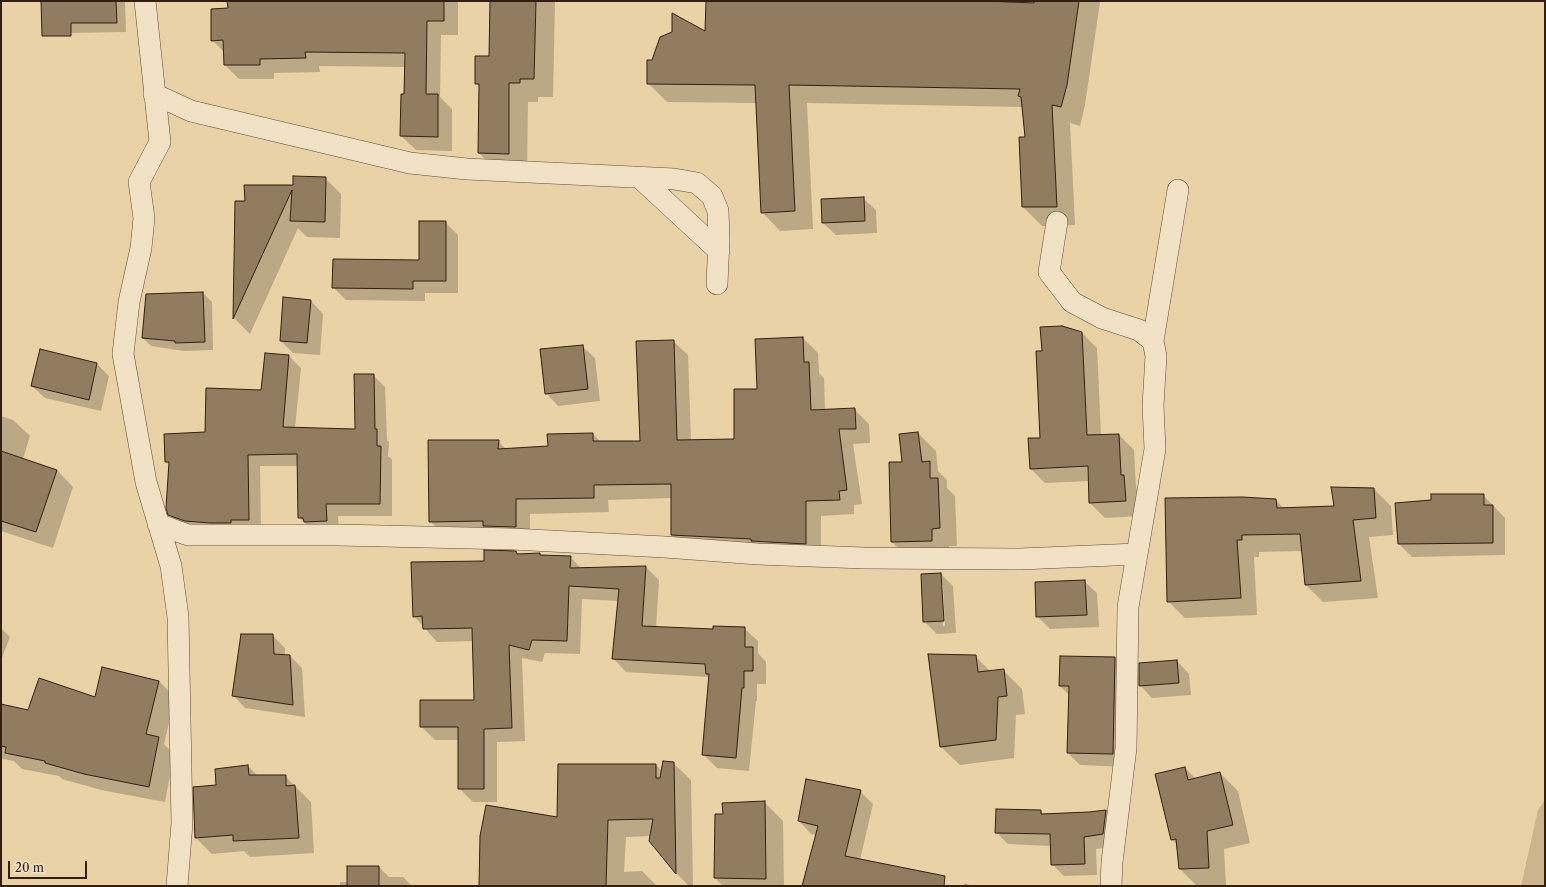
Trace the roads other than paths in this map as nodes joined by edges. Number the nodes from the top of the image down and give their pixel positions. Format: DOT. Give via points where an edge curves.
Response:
graph roads {
  1 [pos="145,1"];
  2 [pos="154,94"];
  3 [pos="639,177"];
  4 [pos="1178,190"];
  5 [pos="1057,222"];
  6 [pos="719,251"];
  7 [pos="717,284"];
  8 [pos="1153,341"];
  9 [pos="158,524"];
  10 [pos="1136,554"];
  11 [pos="177,886"];
  12 [pos="1111,886"];
  1 -- 2 [label="street"];
  2 -- 3 [label="street" via="191,111 410,163 475,169"];
  2 -- 9 [label="street" via="160,142 139,182 144,218 141,248 129,302 123,354 146,482"];
  3 -- 6 [label="street"];
  3 -- 6 [label="street" via="697,183 712,196 718,211"];
  4 -- 8 [label="street"];
  5 -- 8 [label="street" via="1049,272 1072,302 1102,318 1139,330"];
  6 -- 7 [label="street"];
  8 -- 10 [label="street" via="1156,356 1153,406 1155,449"];
  9 -- 10 [label="street" via="188,535 512,539 864,558 1020,559"];
  9 -- 11 [label="street" via="171,566 178,617 182,823"];
  10 -- 12 [label="street" via="1128,607 1126,748"];
}
